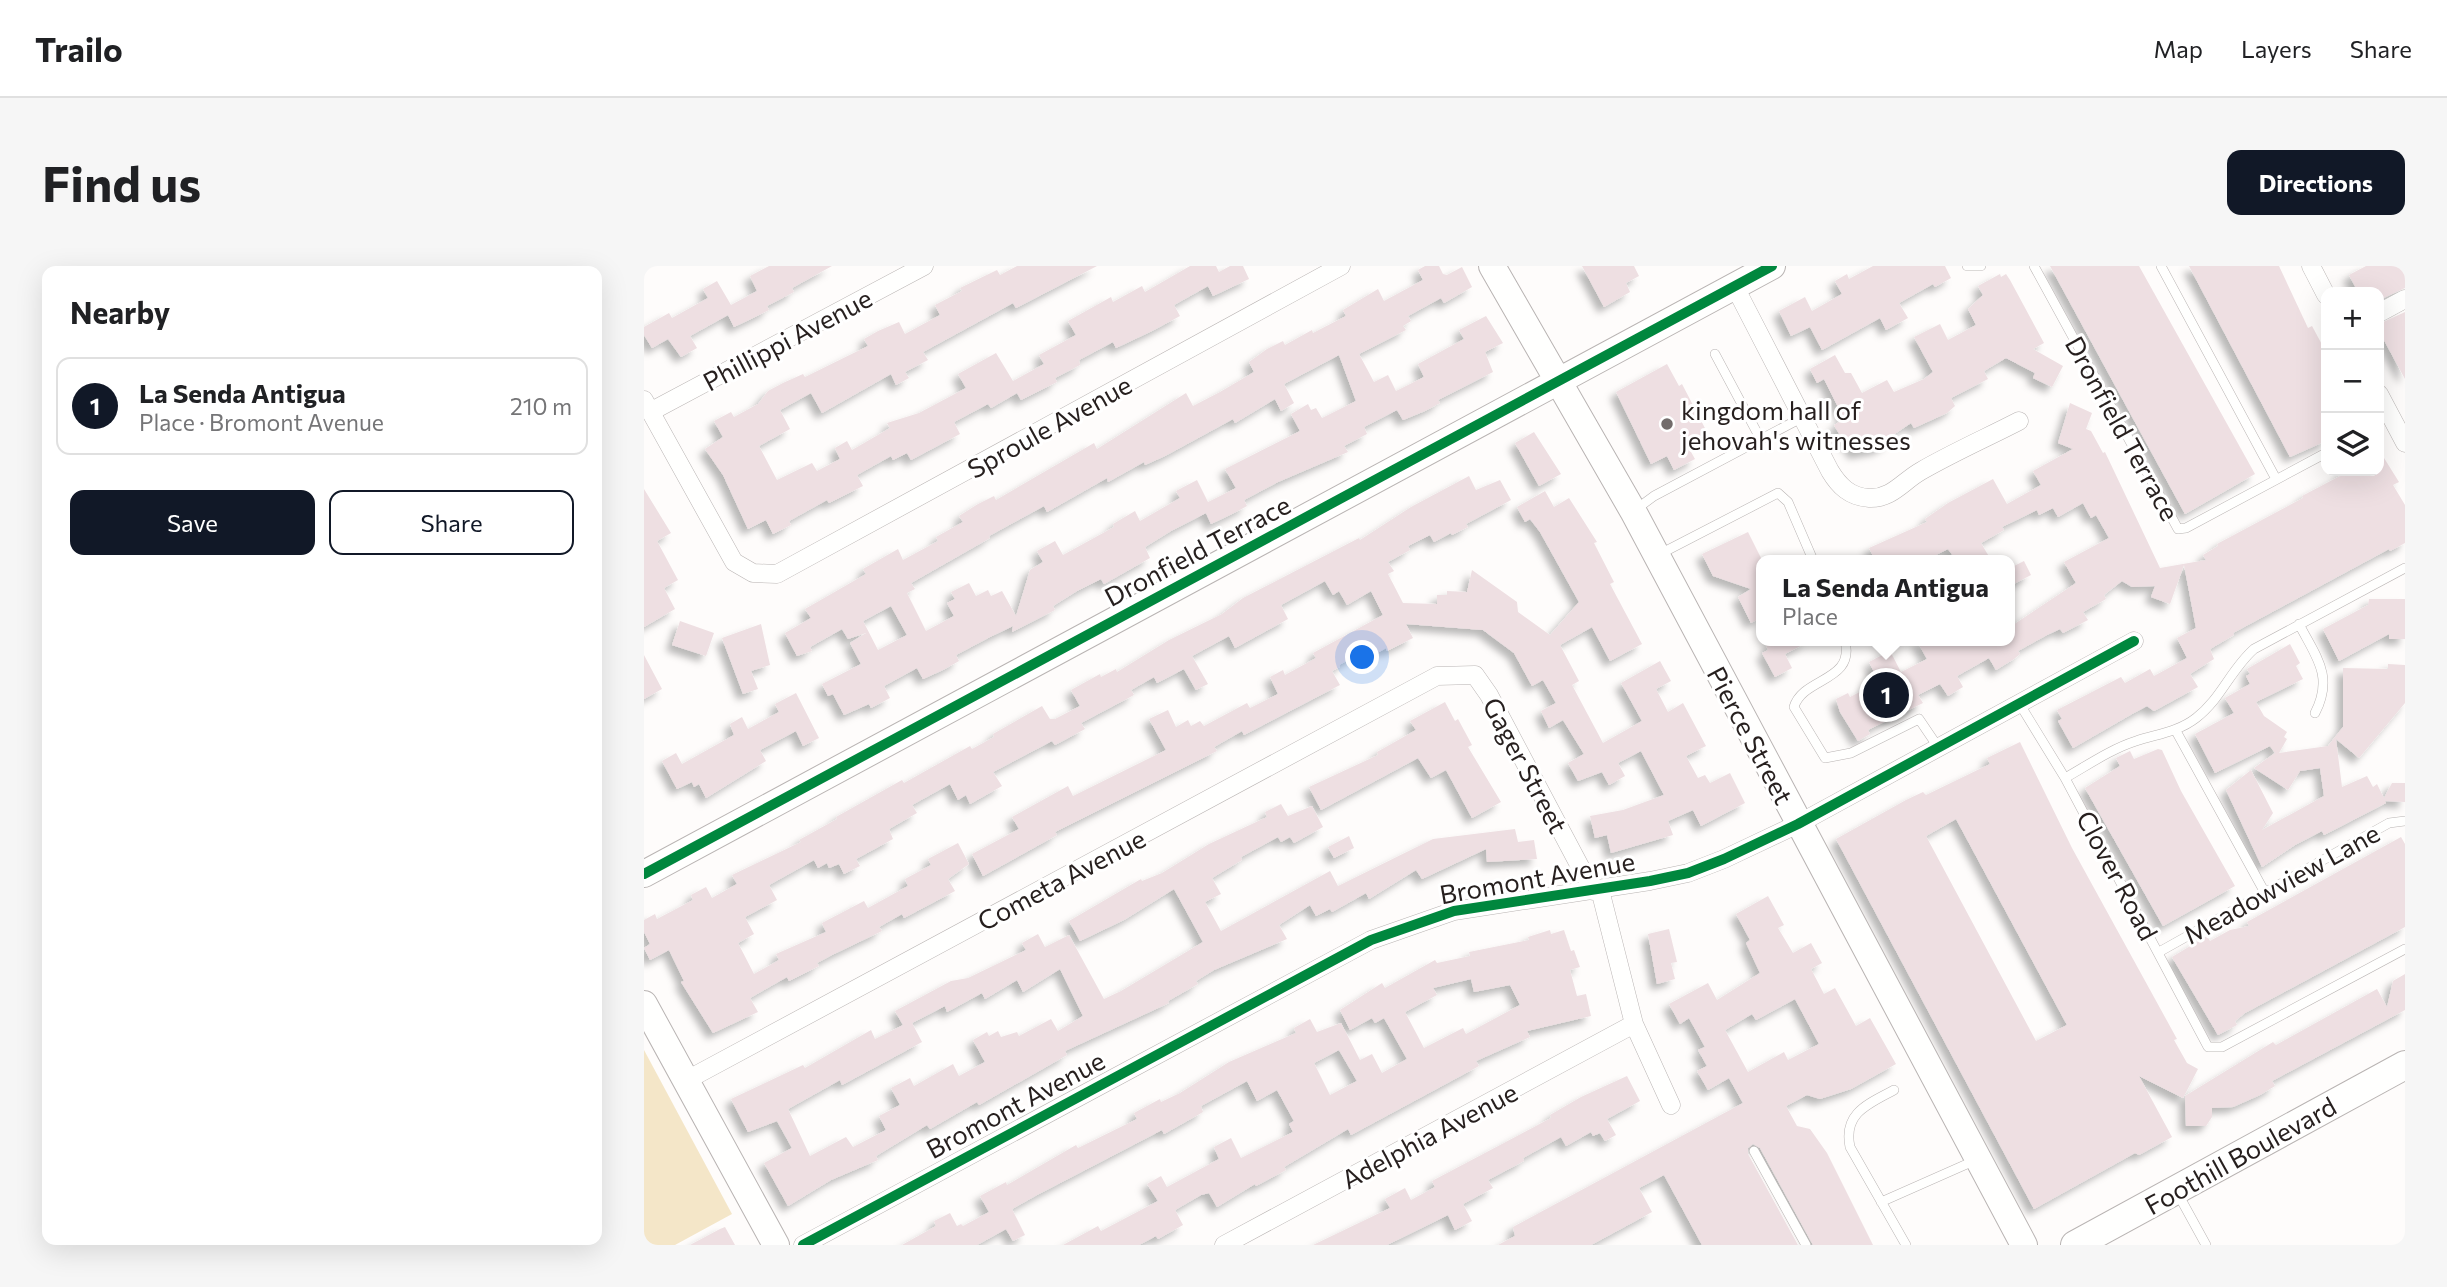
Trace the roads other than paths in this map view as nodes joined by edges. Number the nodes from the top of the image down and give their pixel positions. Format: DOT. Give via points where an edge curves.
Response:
graph roads {
  1 [pos="924,266"];
  2 [pos="1341,266"];
  3 [pos="1492,266"];
  4 [pos="1772,266"];
  5 [pos="1967,266"];
  6 [pos="1981,266"];
  7 [pos="2034,266"];
  8 [pos="2161,266"];
  9 [pos="2311,266"];
  10 [pos="1735,287"];
  11 [pos="2322,287"];
  12 [pos="2405,299"];
  13 [pos="2384,310"];
  14 [pos="1715,354"];
  15 [pos="1557,381"];
  16 [pos="647,406"];
  17 [pos="2384,408"];
  18 [pos="1803,417"];
  19 [pos="2019,421"];
  20 [pos="1761,440"];
  21 [pos="2405,443"];
  22 [pos="2321,456"];
  23 [pos="2276,479"];
  24 [pos="1633,511"];
  25 [pos="1812,555"];
  26 [pos="1657,556"];
  27 [pos="2405,568"];
  28 [pos="2299,624"];
  29 [pos="2134,641"];
  30 [pos="1845,646"];
  31 [pos="1437,676"];
  32 [pos="2019,702"];
  33 [pos="2315,713"];
  34 [pos="2176,730"];
  35 [pos="1938,747"];
  36 [pos="2065,778"];
  37 [pos="2405,821"];
  38 [pos="1798,824"];
  39 [pos="644,874"];
  40 [pos="1596,890"];
  41 [pos="2264,891"];
  42 [pos="2405,948"];
  43 [pos="2159,952"];
  44 [pos="644,1004"];
  45 [pos="1634,1024"];
  46 [pos="2405,1065"];
  47 [pos="685,1081"];
  48 [pos="1894,1090"];
  49 [pos="1671,1105"];
  50 [pos="1754,1151"];
  51 [pos="1977,1160"];
  52 [pos="2175,1190"];
  53 [pos="1881,1202"];
  54 [pos="2089,1242"];
  55 [pos="776,1245"];
  56 [pos="803,1245"];
  57 [pos="1224,1245"];
  58 [pos="1806,1245"];
  59 [pos="1906,1245"];
  60 [pos="2024,1245"];
  61 [pos="2206,1245"];
  1 -- 16 [label="street, Phillippi Avenue"];
  2 -- 16 [label="street, Sproule Avenue" via="778,574 753,573 734,562"];
  3 -- 15 [label="street, Pierce Street"];
  4 -- 10 [label="street, Dronfield Terrace"];
  5 -- 6 [label="lane"];
  7 -- 23 [label="lane, Dronfield Terrace" via="2176,528 2186,528"];
  8 -- 23 [label="lane"];
  9 -- 11 [label="street"];
  10 -- 15 [label="street, Dronfield Terrace"];
  10 -- 18 [label="street"];
  12 -- 13 [label="street"];
  14 -- 20 [label="lane"];
  15 -- 24 [label="street, Pierce Street"];
  15 -- 39 [label="street, Dronfield Terrace"];
  17 -- 21 [label="street"];
  18 -- 19 [label="street" via="1840,487 1862,497 1884,496 1917,472"];
  18 -- 20 [label="lane"];
  20 -- 24 [label="lane"];
  22 -- 23 [label="lane, Dronfield Terrace"];
  24 -- 26 [label="street, Pierce Street"];
  25 -- 26 [label="lane" via="1788,502 1777,493"];
  26 -- 38 [label="street, Pierce Street"];
  27 -- 28 [label="lane"];
  28 -- 33 [label="lane" via="2324,674"];
  28 -- 34 [label="lane" via="2246,655 2205,711"];
  29 -- 32 [label="street, Bromont Avenue"];
  30 -- 35 [label="lane" via="1841,669 1799,697 1794,707 1825,758 1851,753 1919,719"];
  31 -- 40 [label="street, Gager Street" via="1475,675"];
  31 -- 47 [label="street, Cometa Avenue"];
  32 -- 35 [label="street, Bromont Avenue"];
  32 -- 36 [label="lane, Clover Road"];
  34 -- 36 [label="lane" via="2135,741"];
  34 -- 41 [label="lane"];
  35 -- 38 [label="street, Bromont Avenue"];
  36 -- 43 [label="lane, Clover Road"];
  37 -- 41 [label="lane, Meadowview Lane" via="2389,823"];
  38 -- 40 [label="street, Bromont Avenue" via="1688,873"];
  38 -- 51 [label="street, Pierce Street"];
  40 -- 45 [label="street, Gager Street"];
  40 -- 56 [label="street, Bromont Avenue" via="1454,911 1371,940"];
  41 -- 43 [label="lane, Meadowview Lane"];
  42 -- 43 [label="lane, Clover Road" via="2213,1049"];
  44 -- 47 [label="street"];
  45 -- 49 [label="street, Gager Street"];
  45 -- 57 [label="street, Adelphia Avenue"];
  46 -- 52 [label="main road, Foothill Boulevard"];
  47 -- 55 [label="street"];
  48 -- 53 [label="lane" via="1861,1107 1847,1134"];
  50 -- 58 [label="lane"];
  51 -- 53 [label="lane"];
  51 -- 60 [label="street, Pierce Street"];
  52 -- 54 [label="main road, Foothill Boulevard"];
  52 -- 61 [label="lane"];
  53 -- 59 [label="lane"];
}
